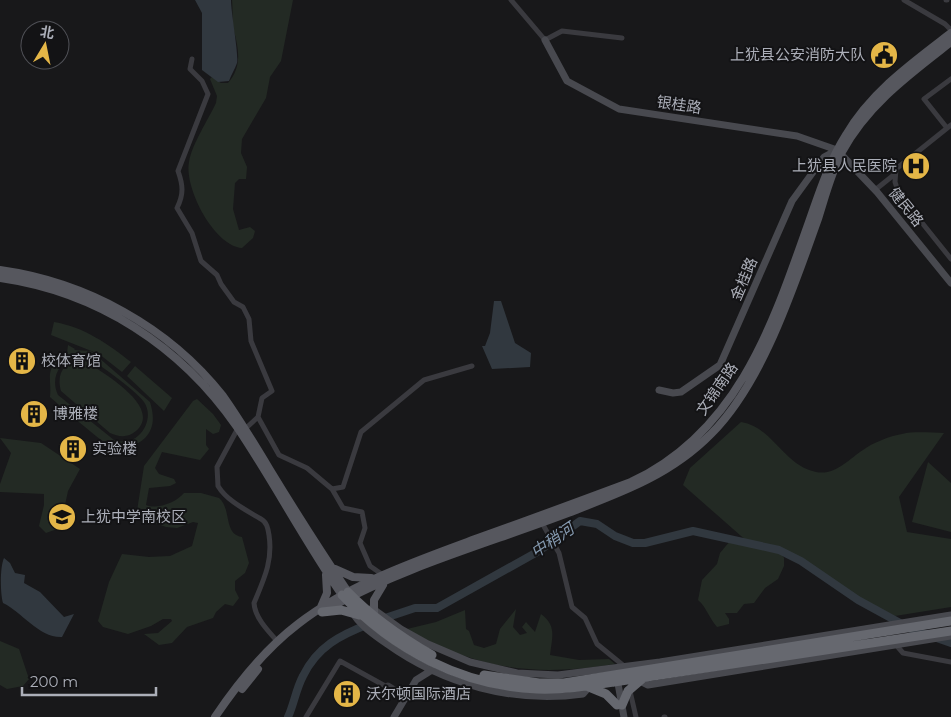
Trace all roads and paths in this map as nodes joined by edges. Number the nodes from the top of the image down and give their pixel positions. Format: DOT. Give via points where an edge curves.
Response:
graph roads {
  1 [pos="511,0"];
  2 [pos="906,0"];
  3 [pos="951,32"];
  4 [pos="622,38"];
  5 [pos="544,40"];
  6 [pos="951,42"];
  7 [pos="192,59"];
  8 [pos="951,79"];
  9 [pos="949,126"];
  10 [pos="839,152"];
  11 [pos="895,174"];
  12 [pos="875,190"];
  13 [pos="951,259"];
  14 [pos="0,270"];
  15 [pos="0,278"];
  16 [pos="951,283"];
  17 [pos="472,366"];
  18 [pos="658,390"];
  19 [pos="258,418"];
  20 [pos="241,429"];
  21 [pos="332,489"];
  22 [pos="542,523"];
  23 [pos="328,568"];
  24 [pos="383,575"];
  25 [pos="392,579"];
  26 [pos="347,595"];
  27 [pos="321,610"];
  28 [pos="366,613"];
  29 [pos="950,628"];
  30 [pos="390,634"];
  31 [pos="878,634"];
  32 [pos="278,642"];
  33 [pos="897,646"];
  34 [pos="415,662"];
  35 [pos="951,662"];
  36 [pos="432,670"];
  37 [pos="618,676"];
  38 [pos="639,679"];
  39 [pos="416,680"];
  40 [pos="586,687"];
  41 [pos="630,689"];
  42 [pos="406,696"];
  43 [pos="619,705"];
  44 [pos="215,717"];
  45 [pos="222,717"];
  46 [pos="306,717"];
  47 [pos="394,717"];
  48 [pos="619,717"];
  49 [pos="624,717"];
  50 [pos="636,717"];
  1 -- 5 [label="street"];
  2 -- 3 [label="street" via="945,24"];
  3 -- 10 [label="main road, 文锦南路" via="874,97"];
  4 -- 5 [label="street" via="562,31"];
  5 -- 10 [label="street, 银桂路" via="567,81 619,109 797,136"];
  6 -- 10 [label="main road, 文锦南路" via="879,102"];
  7 -- 19 [label="street" via="190,69 202,80 208,94 178,171 183,196 178,208 192,233 201,261 218,275 220,284 234,302 243,307 249,319 251,341 272,391 262,398"];
  8 -- 9 [label="street" via="924,99"];
  9 -- 11 [label="street" via="896,169"];
  10 -- 12 [label="street, 健民路"];
  10 -- 18 [label="street, 金桂路" via="824,157 792,201 720,365 681,392"];
  10 -- 22 [label="main road, 文锦南路" via="798,272 764,356 740,398 712,434 652,479"];
  10 -- 24 [label="main road, 文锦南路" via="753,361 728,402 690,444 631,482"];
  11 -- 12 [label="street"];
  11 -- 13 [label="street" via="898,194"];
  12 -- 16 [label="street, 健民路"];
  14 -- 20 [label="main road" via="37,277 102,299 147,326 191,362 222,396"];
  15 -- 20 [label="main road" via="54,288 124,319 184,365"];
  17 -- 21 [label="street" via="424,380 361,432 343,487"];
  19 -- 20 [label="street"];
  19 -- 21 [label="street" via="279,455 308,468"];
  20 -- 23 [label="main road"];
  20 -- 32 [label="street" via="217,467 218,486 232,501 268,526 271,561 254,607 262,624"];
  21 -- 24 [label="street" via="343,508 362,512 365,528 360,544 370,566"];
  22 -- 25 [label="main road, 文锦南路"];
  22 -- 37 [label="street" via="559,553 572,607 585,618"];
  23 -- 24 [label="main road" via="353,577"];
  23 -- 26 [label="main road"];
  23 -- 27 [label="main road" via="328,588"];
  24 -- 26 [label="main road, 文锦南路"];
  25 -- 26 [label="main road, 文锦南路"];
  25 -- 28 [label="main road" via="377,592"];
  26 -- 27 [label="main road"];
  26 -- 28 [label="highway"];
  26 -- 28 [label="street"];
  27 -- 28 [label="highway"];
  27 -- 32 [label="main road"];
  27 -- 45 [label="main road" via="277,648"];
  28 -- 30 [label="highway"];
  28 -- 30 [label="street"];
  29 -- 31 [label="highway"];
  29 -- 31 [label="street" via="922,620"];
  29 -- 33 [label="street"];
  30 -- 34 [label="street"];
  30 -- 37 [label="street" via="470,662 517,673"];
  30 -- 37 [label="highway" via="438,659 488,676 539,683"];
  30 -- 40 [label="highway" via="437,664 486,681 538,689"];
  31 -- 37 [label="highway"];
  31 -- 38 [label="highway"];
  32 -- 44 [label="main road" via="244,676"];
  33 -- 35 [label="street" via="903,653"];
  33 -- 38 [label="street" via="648,685"];
  34 -- 36 [label="street"];
  34 -- 39 [label="street"];
  36 -- 39 [label="street"];
  36 -- 40 [label="street" via="467,684 514,695 560,697 583,694"];
  37 -- 38 [label="highway"];
  37 -- 40 [label="highway"];
  37 -- 43 [label="street"];
  38 -- 41 [label="highway"];
  39 -- 42 [label="street"];
  40 -- 43 [label="highway" via="606,694"];
  41 -- 43 [label="highway"];
  41 -- 50 [label="street"];
  42 -- 46 [label="street" via="340,661"];
  42 -- 47 [label="street"];
  43 -- 48 [label="street"];
  43 -- 49 [label="street"];
}
